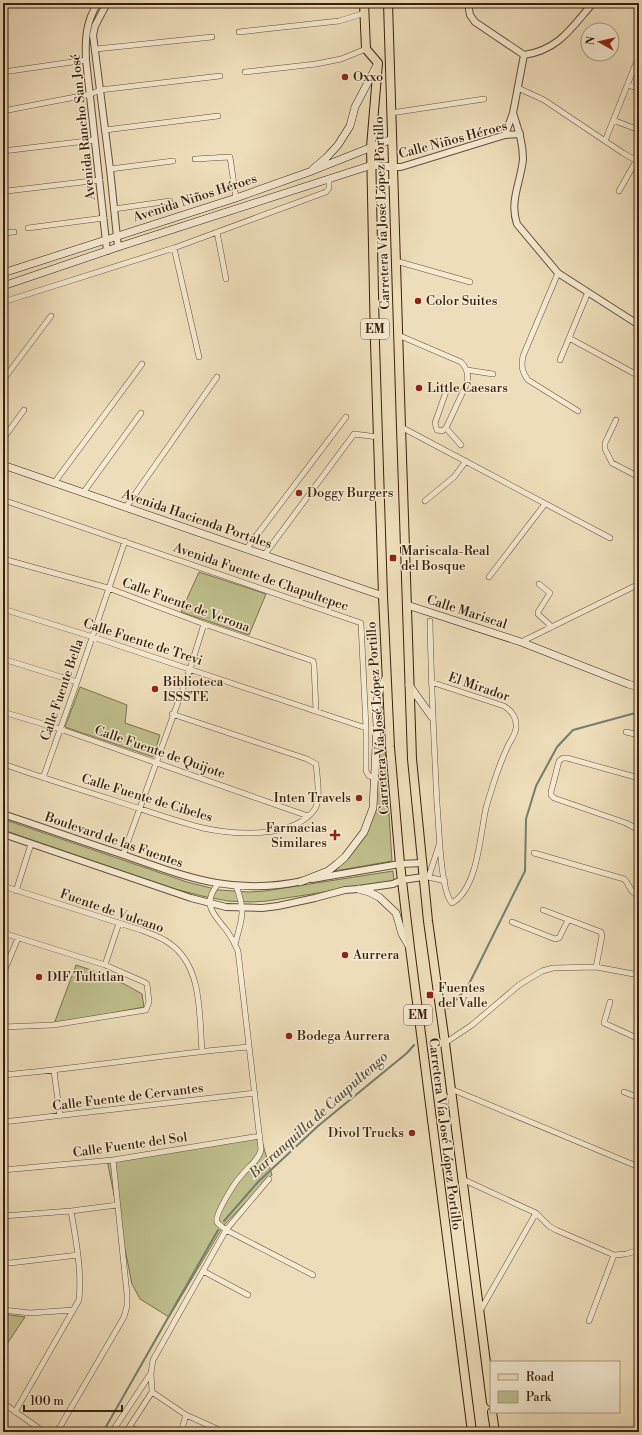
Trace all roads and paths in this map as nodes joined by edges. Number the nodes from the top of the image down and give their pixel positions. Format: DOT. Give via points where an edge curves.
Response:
graph roads {
  1 [pos="98,3"];
  2 [pos="107,3"];
  3 [pos="364,3"];
  4 [pos="388,3"];
  5 [pos="468,3"];
  6 [pos="593,3"];
  7 [pos="365,13"];
  8 [pos="239,32"];
  9 [pos="212,37"];
  10 [pos="96,49"];
  11 [pos="366,49"];
  12 [pos="524,55"];
  13 [pos="638,58"];
  14 [pos="86,60"];
  15 [pos="378,63"];
  16 [pos="3,72"];
  17 [pos="245,72"];
  18 [pos="220,76"];
  19 [pos="628,85"];
  20 [pos="518,88"];
  21 [pos="639,89"];
  22 [pos="100,90"];
  23 [pos="91,94"];
  24 [pos="484,98"];
  25 [pos="3,111"];
  26 [pos="391,113"];
  27 [pos="513,113"];
  28 [pos="218,116"];
  29 [pos="613,120"];
  30 [pos="105,130"];
  31 [pos="639,130"];
  32 [pos="520,134"];
  33 [pos="505,135"];
  34 [pos="392,139"];
  35 [pos="95,140"];
  36 [pos="605,141"];
  37 [pos="371,147"];
  38 [pos="3,151"];
  39 [pos="195,159"];
  40 [pos="173,161"];
  41 [pos="638,162"];
  42 [pos="372,165"];
  43 [pos="393,168"];
  44 [pos="110,169"];
  45 [pos="309,172"];
  46 [pos="329,179"];
  47 [pos="100,180"];
  48 [pos="7,191"];
  49 [pos="619,191"];
  50 [pos="236,198"];
  51 [pos="170,201"];
  52 [pos="114,209"];
  53 [pos="104,218"];
  54 [pos="28,228"];
  55 [pos="14,232"];
  56 [pos="217,232"];
  57 [pos="3,233"];
  58 [pos="116,237"];
  59 [pos="106,241"];
  60 [pos="118,247"];
  61 [pos="174,248"];
  62 [pos="108,251"];
  63 [pos="396,261"];
  64 [pos="3,273"];
  65 [pos="558,273"];
  66 [pos="226,279"];
  67 [pos="470,282"];
  68 [pos="3,286"];
  69 [pos="588,292"];
  70 [pos="3,302"];
  71 [pos="51,316"];
  72 [pos="639,325"];
  73 [pos="398,335"];
  74 [pos="569,338"];
  75 [pos="199,357"];
  76 [pos="560,360"];
  77 [pos="142,364"];
  78 [pos="467,370"];
  79 [pos="493,374"];
  80 [pos="639,376"];
  81 [pos="217,377"];
  82 [pos="3,380"];
  83 [pos="448,386"];
  84 [pos="24,410"];
  85 [pos="578,411"];
  86 [pos="141,413"];
  87 [pos="346,416"];
  88 [pos="616,420"];
  89 [pos="401,427"];
  90 [pos="446,428"];
  91 [pos="378,437"];
  92 [pos="3,439"];
  93 [pos="461,445"];
  94 [pos="466,461"];
  95 [pos="3,466"];
  96 [pos="639,477"];
  97 [pos="54,483"];
  98 [pos="83,493"];
  99 [pos="3,500"];
  100 [pos="425,501"];
  101 [pos="545,504"];
  102 [pos="126,507"];
  103 [pos="610,538"];
  104 [pos="125,541"];
  105 [pos="247,548"];
  106 [pos="265,554"];
  107 [pos="3,559"];
  108 [pos="489,577"];
  109 [pos="539,584"];
  110 [pos="639,584"];
  111 [pos="108,588"];
  112 [pos="383,596"];
  113 [pos="407,605"];
  114 [pos="3,609"];
  115 [pos="430,621"];
  116 [pos="204,624"];
  117 [pos="552,627"];
  118 [pos="93,637"];
  119 [pos="521,642"];
  120 [pos="3,658"];
  121 [pos="190,669"];
  122 [pos="386,678"];
  123 [pos="78,682"];
  124 [pos="431,682"];
  125 [pos="409,685"];
  126 [pos="639,687"];
  127 [pos="316,711"];
  128 [pos="3,712"];
  129 [pos="172,714"];
  130 [pos="432,717"];
  131 [pos="366,728"];
  132 [pos="60,729"];
  133 [pos="626,732"];
  134 [pos="639,735"];
  135 [pos="157,762"];
  136 [pos="3,764"];
  137 [pos="374,777"];
  138 [pos="43,778"];
  139 [pos="639,778"];
  140 [pos="139,808"];
  141 [pos="3,814"];
  142 [pos="308,816"];
  143 [pos="639,830"];
  144 [pos="3,834"];
  145 [pos="440,841"];
  146 [pos="31,844"];
  147 [pos="534,853"];
  148 [pos="123,855"];
  149 [pos="422,863"];
  150 [pos="400,864"];
  151 [pos="426,877"];
  152 [pos="402,880"];
  153 [pos="445,881"];
  154 [pos="300,882"];
  155 [pos="218,884"];
  156 [pos="3,886"];
  157 [pos="236,886"];
  158 [pos="358,889"];
  159 [pos="16,891"];
  160 [pos="639,896"];
  161 [pos="210,903"];
  162 [pos="243,908"];
  163 [pos="543,910"];
  164 [pos="568,920"];
  165 [pos="512,922"];
  166 [pos="119,923"];
  167 [pos="3,933"];
  168 [pos="18,938"];
  169 [pos="235,944"];
  170 [pos="410,948"];
  171 [pos="105,965"];
  172 [pos="596,967"];
  173 [pos="3,974"];
  174 [pos="639,975"];
  175 [pos="610,1002"];
  176 [pos="3,1027"];
  177 [pos="639,1039"];
  178 [pos="445,1043"];
  179 [pos="248,1047"];
  180 [pos="202,1051"];
  181 [pos="54,1071"];
  182 [pos="3,1074"];
  183 [pos="451,1089"];
  184 [pos="624,1092"];
  185 [pos="255,1093"];
  186 [pos="639,1098"];
  187 [pos="60,1116"];
  188 [pos="3,1122"];
  189 [pos="260,1136"];
  190 [pos="113,1160"];
  191 [pos="639,1167"];
  192 [pos="3,1170"];
  193 [pos="269,1179"];
  194 [pos="462,1179"];
  195 [pos="117,1205"];
  196 [pos="72,1211"];
  197 [pos="536,1213"];
  198 [pos="3,1216"];
  199 [pos="226,1230"];
  200 [pos="639,1250"];
  201 [pos="78,1255"];
  202 [pos="614,1255"];
  203 [pos="3,1262"];
  204 [pos="202,1271"];
  205 [pos="313,1275"];
  206 [pos="248,1295"];
  207 [pos="3,1310"];
  208 [pos="73,1310"];
  209 [pos="479,1314"];
  210 [pos="589,1321"];
  211 [pos="151,1373"];
  212 [pos="152,1392"];
  213 [pos="490,1395"];
  214 [pos="3,1403"];
  215 [pos="14,1412"];
  216 [pos="492,1413"];
  217 [pos="186,1415"];
  218 [pos="130,1427"];
  219 [pos="44,1432"];
  220 [pos="57,1432"];
  221 [pos="112,1432"];
  222 [pos="126,1432"];
  223 [pos="141,1432"];
  224 [pos="181,1432"];
  225 [pos="222,1432"];
  226 [pos="472,1432"];
  227 [pos="495,1432"];
  1 -- 14 [label="street, Avenida Rancho San José" via="87,25"];
  2 -- 10 [label="street, Avenida Rancho San José" via="95,26"];
  3 -- 7 [label="main road"];
  4 -- 26 [label="main road, Carretera Vía José López Portillo / EM"];
  5 -- 12 [label="street" via="470,15 475,22"];
  6 -- 12 [label="street" via="559,42 548,49"];
  7 -- 8 [label="street" via="339,21"];
  7 -- 11 [label="main road"];
  9 -- 10 [label="street"];
  10 -- 22 [label="street, Avenida Rancho San José"];
  11 -- 15 [label="main road"];
  11 -- 17 [label="street" via="341,60"];
  12 -- 20 [label="street"];
  13 -- 19 [label="street"];
  14 -- 16 [label="street"];
  14 -- 23 [label="street, Avenida Rancho San José"];
  15 -- 37 [label="main road, Carretera Vía José López Portillo / EM"];
  15 -- 45 [label="main road" via="355,107 350,126 326,158"];
  18 -- 22 [label="street"];
  19 -- 21 [label="street"];
  19 -- 29 [label="street"];
  20 -- 27 [label="street"];
  20 -- 36 [label="street" via="544,100"];
  22 -- 23 [label="street"];
  22 -- 30 [label="street, Avenida Rancho San José"];
  23 -- 25 [label="street"];
  23 -- 35 [label="street, Avenida Rancho San José"];
  24 -- 26 [label="street"];
  26 -- 34 [label="main road, Carretera Vía José López Portillo / EM"];
  27 -- 32 [label="street"];
  27 -- 33 [label="street"];
  28 -- 30 [label="street"];
  29 -- 31 [label="street"];
  29 -- 36 [label="street"];
  30 -- 44 [label="street, Avenida Rancho San José"];
  32 -- 33 [label="street, Calle Niños Héroes"];
  32 -- 65 [label="street" via="523,160 514,214 517,224"];
  33 -- 43 [label="street, Calle Niños Héroes"];
  34 -- 37 [label="main road, Avenida Niños Héroes"];
  34 -- 43 [label="main road, Carretera Vía José López Portillo / EM"];
  35 -- 38 [label="street"];
  35 -- 47 [label="street, Avenida Rancho San José"];
  36 -- 41 [label="street"];
  37 -- 42 [label="main road, Carretera Vía José López Portillo / EM"];
  37 -- 45 [label="main road, Avenida Niños Héroes"];
  39 -- 50 [label="street" via="230,157"];
  40 -- 44 [label="street"];
  41 -- 49 [label="street"];
  42 -- 43 [label="main road, Avenida Niños Héroes"];
  42 -- 46 [label="main road, Avenida Niños Héroes"];
  42 -- 91 [label="main road, Carretera Vía José López Portillo / EM"];
  43 -- 63 [label="main road, Carretera Vía José López Portillo / EM"];
  44 -- 52 [label="street, Avenida Rancho San José"];
  45 -- 50 [label="main road, Avenida Niños Héroes"];
  46 -- 56 [label="street" via="329,188 326,192"];
  46 -- 60 [label="main road, Avenida Niños Héroes"];
  47 -- 48 [label="street"];
  47 -- 53 [label="street, Avenida Rancho San José"];
  50 -- 58 [label="main road, Avenida Niños Héroes"];
  51 -- 52 [label="street"];
  52 -- 58 [label="street, Avenida Rancho San José"];
  53 -- 54 [label="street"];
  53 -- 59 [label="street, Avenida Rancho San José"];
  55 -- 57 [label="street"];
  56 -- 61 [label="street"];
  56 -- 66 [label="street"];
  58 -- 59 [label="main road, Avenida Niños Héroes"];
  58 -- 60 [label="street, Avenida Rancho San José"];
  59 -- 62 [label="street, Avenida Rancho San José"];
  59 -- 64 [label="main road, Avenida Niños Héroes"];
  60 -- 62 [label="main road, Avenida Niños Héroes"];
  61 -- 70 [label="street"];
  61 -- 75 [label="street"];
  62 -- 68 [label="main road, Avenida Niños Héroes"];
  63 -- 67 [label="street"];
  63 -- 73 [label="main road, Carretera Vía José López Portillo / EM"];
  65 -- 69 [label="street"];
  65 -- 85 [label="street" via="523,356 522,369 528,380"];
  69 -- 72 [label="street"];
  69 -- 74 [label="street"];
  71 -- 82 [label="street"];
  73 -- 78 [label="street" via="461,362"];
  73 -- 89 [label="main road, Carretera Vía José López Portillo / EM"];
  74 -- 76 [label="street"];
  74 -- 80 [label="street"];
  77 -- 97 [label="street"];
  78 -- 79 [label="street"];
  78 -- 90 [label="street" via="467,383"];
  81 -- 102 [label="street"];
  83 -- 90 [label="street" via="435,422 437,430 442,431"];
  84 -- 92 [label="street"];
  86 -- 98 [label="street"];
  87 -- 105 [label="street"];
  88 -- 96 [label="street" via="605,443 605,449 612,463"];
  89 -- 94 [label="street"];
  89 -- 113 [label="main road, Carretera Vía José López Portillo / EM"];
  90 -- 93 [label="street"];
  91 -- 106 [label="street" via="354,434"];
  91 -- 112 [label="main road, Carretera Vía José López Portillo / EM"];
  94 -- 100 [label="street" via="454,477"];
  94 -- 101 [label="street"];
  95 -- 97 [label="main road, Avenida Hacienda Portales"];
  97 -- 98 [label="main road, Avenida Hacienda Portales"];
  98 -- 102 [label="main road, Avenida Hacienda Portales"];
  99 -- 104 [label="street, Avenida Fuente de Chapultepec"];
  101 -- 103 [label="street"];
  101 -- 108 [label="street"];
  102 -- 105 [label="main road, Avenida Hacienda Portales"];
  104 -- 111 [label="street, Calle Fuente Bella"];
  104 -- 131 [label="street, Avenida Fuente de Chapultepec" via="361,623"];
  105 -- 106 [label="main road, Avenida Hacienda Portales"];
  106 -- 112 [label="main road, Avenida Hacienda Portales"];
  107 -- 111 [label="street, Calle Fuente de Verona"];
  109 -- 117 [label="street" via="550,592 538,614"];
  110 -- 117 [label="street"];
  111 -- 116 [label="street, Calle Fuente de Verona"];
  111 -- 118 [label="street, Calle Fuente Bella"];
  112 -- 122 [label="main road, Carretera Vía José López Portillo / EM"];
  113 -- 119 [label="main road, Calle Mariscal"];
  113 -- 125 [label="main road, Carretera Vía José López Portillo / EM"];
  114 -- 118 [label="street, Calle Fuente de Trevi"];
  115 -- 124 [label="street"];
  116 -- 121 [label="street"];
  116 -- 127 [label="street, Calle Fuente de Verona" via="310,660 314,665"];
  117 -- 119 [label="street"];
  118 -- 121 [label="street, Calle Fuente de Trevi"];
  118 -- 123 [label="street, Calle Fuente Bella"];
  119 -- 126 [label="main road, Calle Mariscal"];
  120 -- 123 [label="street"];
  121 -- 127 [label="street, Calle Fuente de Trevi"];
  121 -- 129 [label="street"];
  122 -- 137 [label="main road" via="376,705"];
  122 -- 150 [label="main road, Carretera Vía José López Portillo / EM"];
  123 -- 132 [label="street, Calle Fuente Bella"];
  124 -- 130 [label="street, El Mirador"];
  124 -- 153 [label="street, El Mirador" via="504,706 511,710 516,718 515,734 495,777 486,808 477,861 465,890 452,903"];
  125 -- 130 [label="main road"];
  125 -- 149 [label="main road, Carretera Vía José López Portillo / EM" via="412,759"];
  127 -- 131 [label="street, Calle Fuente de Trevi"];
  128 -- 132 [label="street, Calle Fuente de Quijote"];
  129 -- 135 [label="street"];
  129 -- 142 [label="street" via="316,764 318,795 316,807"];
  130 -- 145 [label="street, El Mirador"];
  131 -- 137 [label="street, Avenida Fuente de Chapultepec" via="366,771 369,776"];
  132 -- 135 [label="street, Calle Fuente de Quijote"];
  132 -- 138 [label="street, Calle Fuente Bella"];
  133 -- 134 [label="street"];
  135 -- 140 [label="street"];
  135 -- 142 [label="street, Calle Fuente de Quijote"];
  136 -- 138 [label="street, Calle Fuente de Cibeles"];
  137 -- 154 [label="main road" via="373,808 364,832 345,857 328,871"];
  138 -- 140 [label="street, Calle Fuente de Cibeles"];
  139 -- 143 [label="street" via="563,758 559,761 551,792 554,798"];
  140 -- 142 [label="street, Calle Fuente de Cibeles" via="203,828 244,833 268,832 292,826"];
  140 -- 148 [label="street"];
  141 -- 148 [label="street, Boulevard de las Fuentes"];
  144 -- 146 [label="street"];
  145 -- 151 [label="street"];
  145 -- 153 [label="street, El Mirador"];
  146 -- 159 [label="street"];
  146 -- 161 [label="street"];
  147 -- 160 [label="street" via="624,879 631,891"];
  148 -- 155 [label="street, Boulevard de las Fuentes" via="187,877"];
  149 -- 150 [label="street"];
  149 -- 151 [label="main road, Carretera Vía José López Portillo / EM"];
  150 -- 152 [label="main road, Carretera Vía José López Portillo / EM"];
  150 -- 154 [label="street, Boulevard de las Fuentes"];
  151 -- 152 [label="street"];
  151 -- 153 [label="street"];
  151 -- 178 [label="main road, Carretera Vía José López Portillo / EM" via="428,921"];
  152 -- 158 [label="street" via="393,884"];
  152 -- 170 [label="main road, Carretera Vía José López Portillo / EM"];
  154 -- 157 [label="street, Boulevard de las Fuentes" via="276,886"];
  155 -- 157 [label="street, Boulevard de las Fuentes"];
  155 -- 161 [label="street"];
  156 -- 159 [label="street, Fuente de Vulcano"];
  157 -- 162 [label="street"];
  158 -- 162 [label="street" via="278,906"];
  158 -- 170 [label="main road" via="379,897 396,913 402,934"];
  159 -- 166 [label="street, Fuente de Vulcano"];
  161 -- 162 [label="street"];
  161 -- 169 [label="street" via="214,915"];
  162 -- 169 [label="street"];
  163 -- 164 [label="street"];
  164 -- 165 [label="street" via="557,939"];
  164 -- 172 [label="street" via="601,932"];
  166 -- 171 [label="street"];
  166 -- 180 [label="street, Fuente de Vulcano" via="160,937 180,952 188,964 197,993"];
  167 -- 168 [label="street"];
  168 -- 171 [label="street"];
  168 -- 173 [label="street"];
  169 -- 179 [label="street" via="239,958"];
  170 -- 226 [label="main road, Carretera Vía José López Portillo / EM"];
  171 -- 176 [label="street" via="147,984 149,1002 146,1010 53,1025"];
  172 -- 174 [label="street"];
  172 -- 178 [label="street" via="552,968 542,971 519,985 472,1025"];
  175 -- 177 [label="street" via="604,1023"];
  178 -- 183 [label="main road, Carretera Vía José López Portillo / EM"];
  179 -- 180 [label="street"];
  179 -- 185 [label="street"];
  180 -- 181 [label="street"];
  181 -- 182 [label="street"];
  181 -- 187 [label="street"];
  183 -- 191 [label="street"];
  183 -- 194 [label="main road, Carretera Vía José López Portillo / EM"];
  184 -- 186 [label="street"];
  185 -- 187 [label="street, Calle Fuente de Cervantes"];
  185 -- 189 [label="street"];
  187 -- 188 [label="street, Calle Fuente de Cervantes"];
  189 -- 190 [label="street, Calle Fuente del Sol"];
  189 -- 199 [label="street" via="259,1155 240,1176 216,1218"];
  190 -- 192 [label="street, Calle Fuente del Sol"];
  190 -- 195 [label="street"];
  193 -- 199 [label="street"];
  194 -- 197 [label="street"];
  194 -- 209 [label="main road, Carretera Vía José López Portillo / EM"];
  195 -- 196 [label="street"];
  195 -- 220 [label="street" via="127,1306 124,1317"];
  196 -- 198 [label="street"];
  196 -- 201 [label="street"];
  197 -- 202 [label="street" via="556,1230"];
  197 -- 209 [label="street"];
  199 -- 204 [label="street"];
  199 -- 205 [label="street"];
  200 -- 202 [label="street"];
  201 -- 203 [label="street"];
  201 -- 208 [label="street" via="79,1300"];
  202 -- 210 [label="street"];
  204 -- 206 [label="street"];
  204 -- 211 [label="street" via="153,1360"];
  207 -- 208 [label="street" via="30,1313"];
  208 -- 215 [label="street"];
  209 -- 213 [label="main road, Carretera Vía José López Portillo / EM"];
  211 -- 212 [label="street"];
  211 -- 221 [label="street"];
  212 -- 217 [label="street"];
  212 -- 218 [label="street"];
  214 -- 215 [label="street"];
  215 -- 219 [label="street"];
  216 -- 227 [label="main road"];
  217 -- 224 [label="street"];
  217 -- 225 [label="street"];
  218 -- 222 [label="street"];
  218 -- 223 [label="street"];
}
